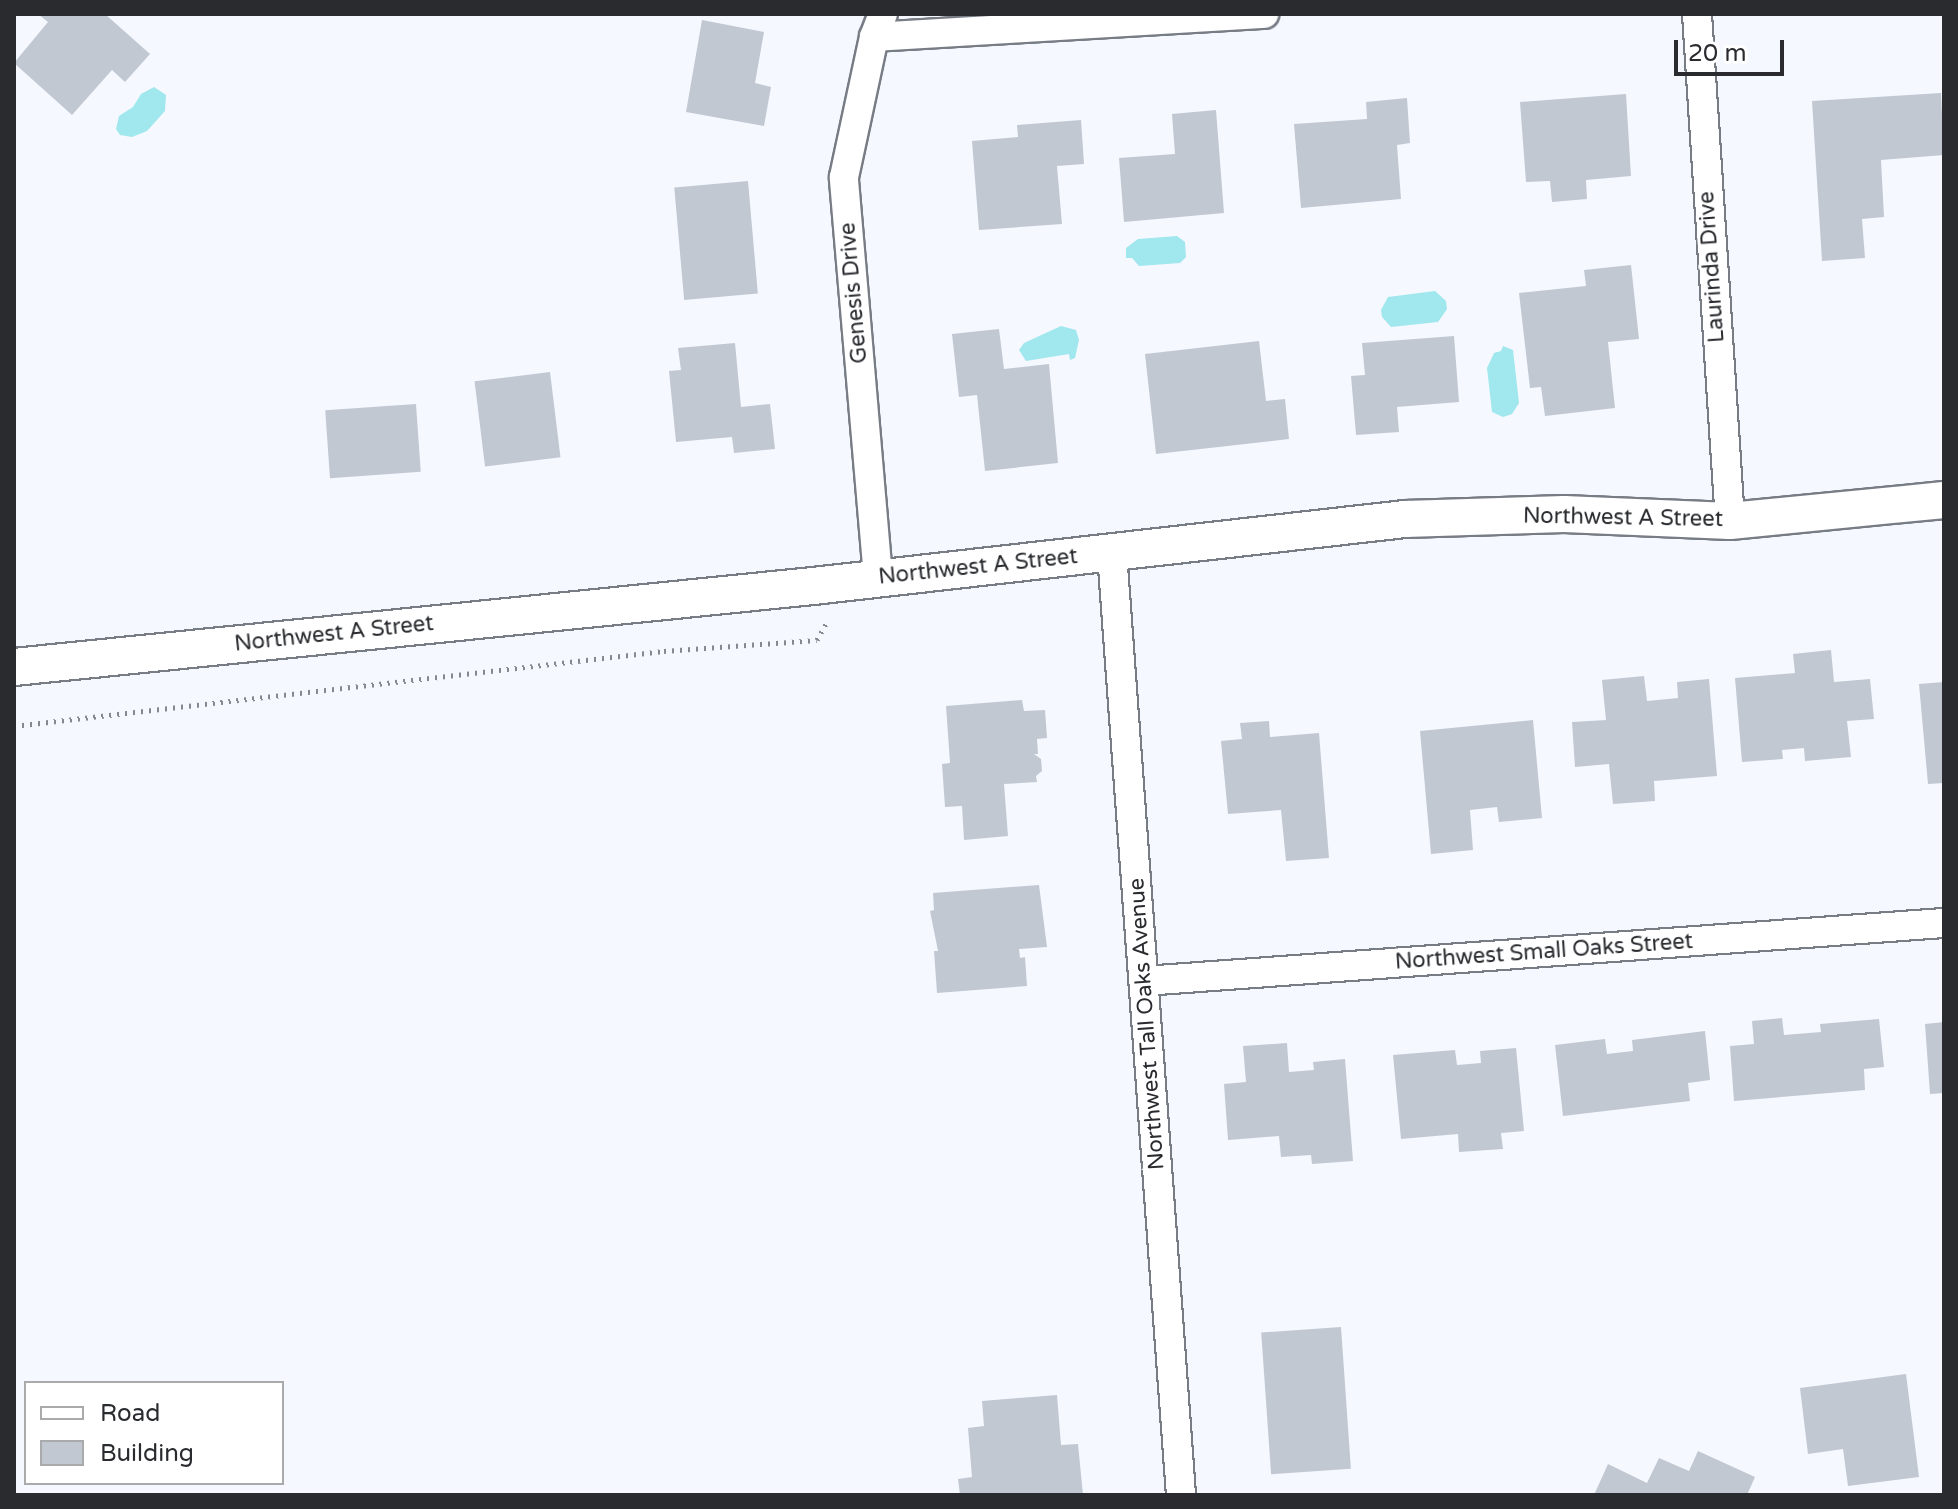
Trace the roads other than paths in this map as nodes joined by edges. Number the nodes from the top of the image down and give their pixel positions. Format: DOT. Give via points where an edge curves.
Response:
graph roads {
  1 [pos="1264,14"];
  2 [pos="1697,14"];
  3 [pos="878,26"];
  4 [pos="1944,500"];
  5 [pos="1730,521"];
  6 [pos="1112,553"];
  7 [pos="878,577"];
  8 [pos="14,667"];
  9 [pos="1944,923"];
  10 [pos="1144,981"];
  11 [pos="1181,1495"];
  1 -- 3 [label="street"];
  2 -- 5 [label="street, Laurinda Drive"];
  3 -- 7 [label="street, Genesis Drive" via="844,177"];
  4 -- 5 [label="street, Northwest A Street"];
  5 -- 6 [label="street, Northwest A Street" via="1564,514 1405,519"];
  6 -- 7 [label="street, Northwest A Street"];
  6 -- 10 [label="street, Northwest Tall Oaks Avenue"];
  7 -- 8 [label="street, Northwest A Street"];
  9 -- 10 [label="street, Northwest Small Oaks Street"];
  10 -- 11 [label="street, Northwest Tall Oaks Avenue"];
}
